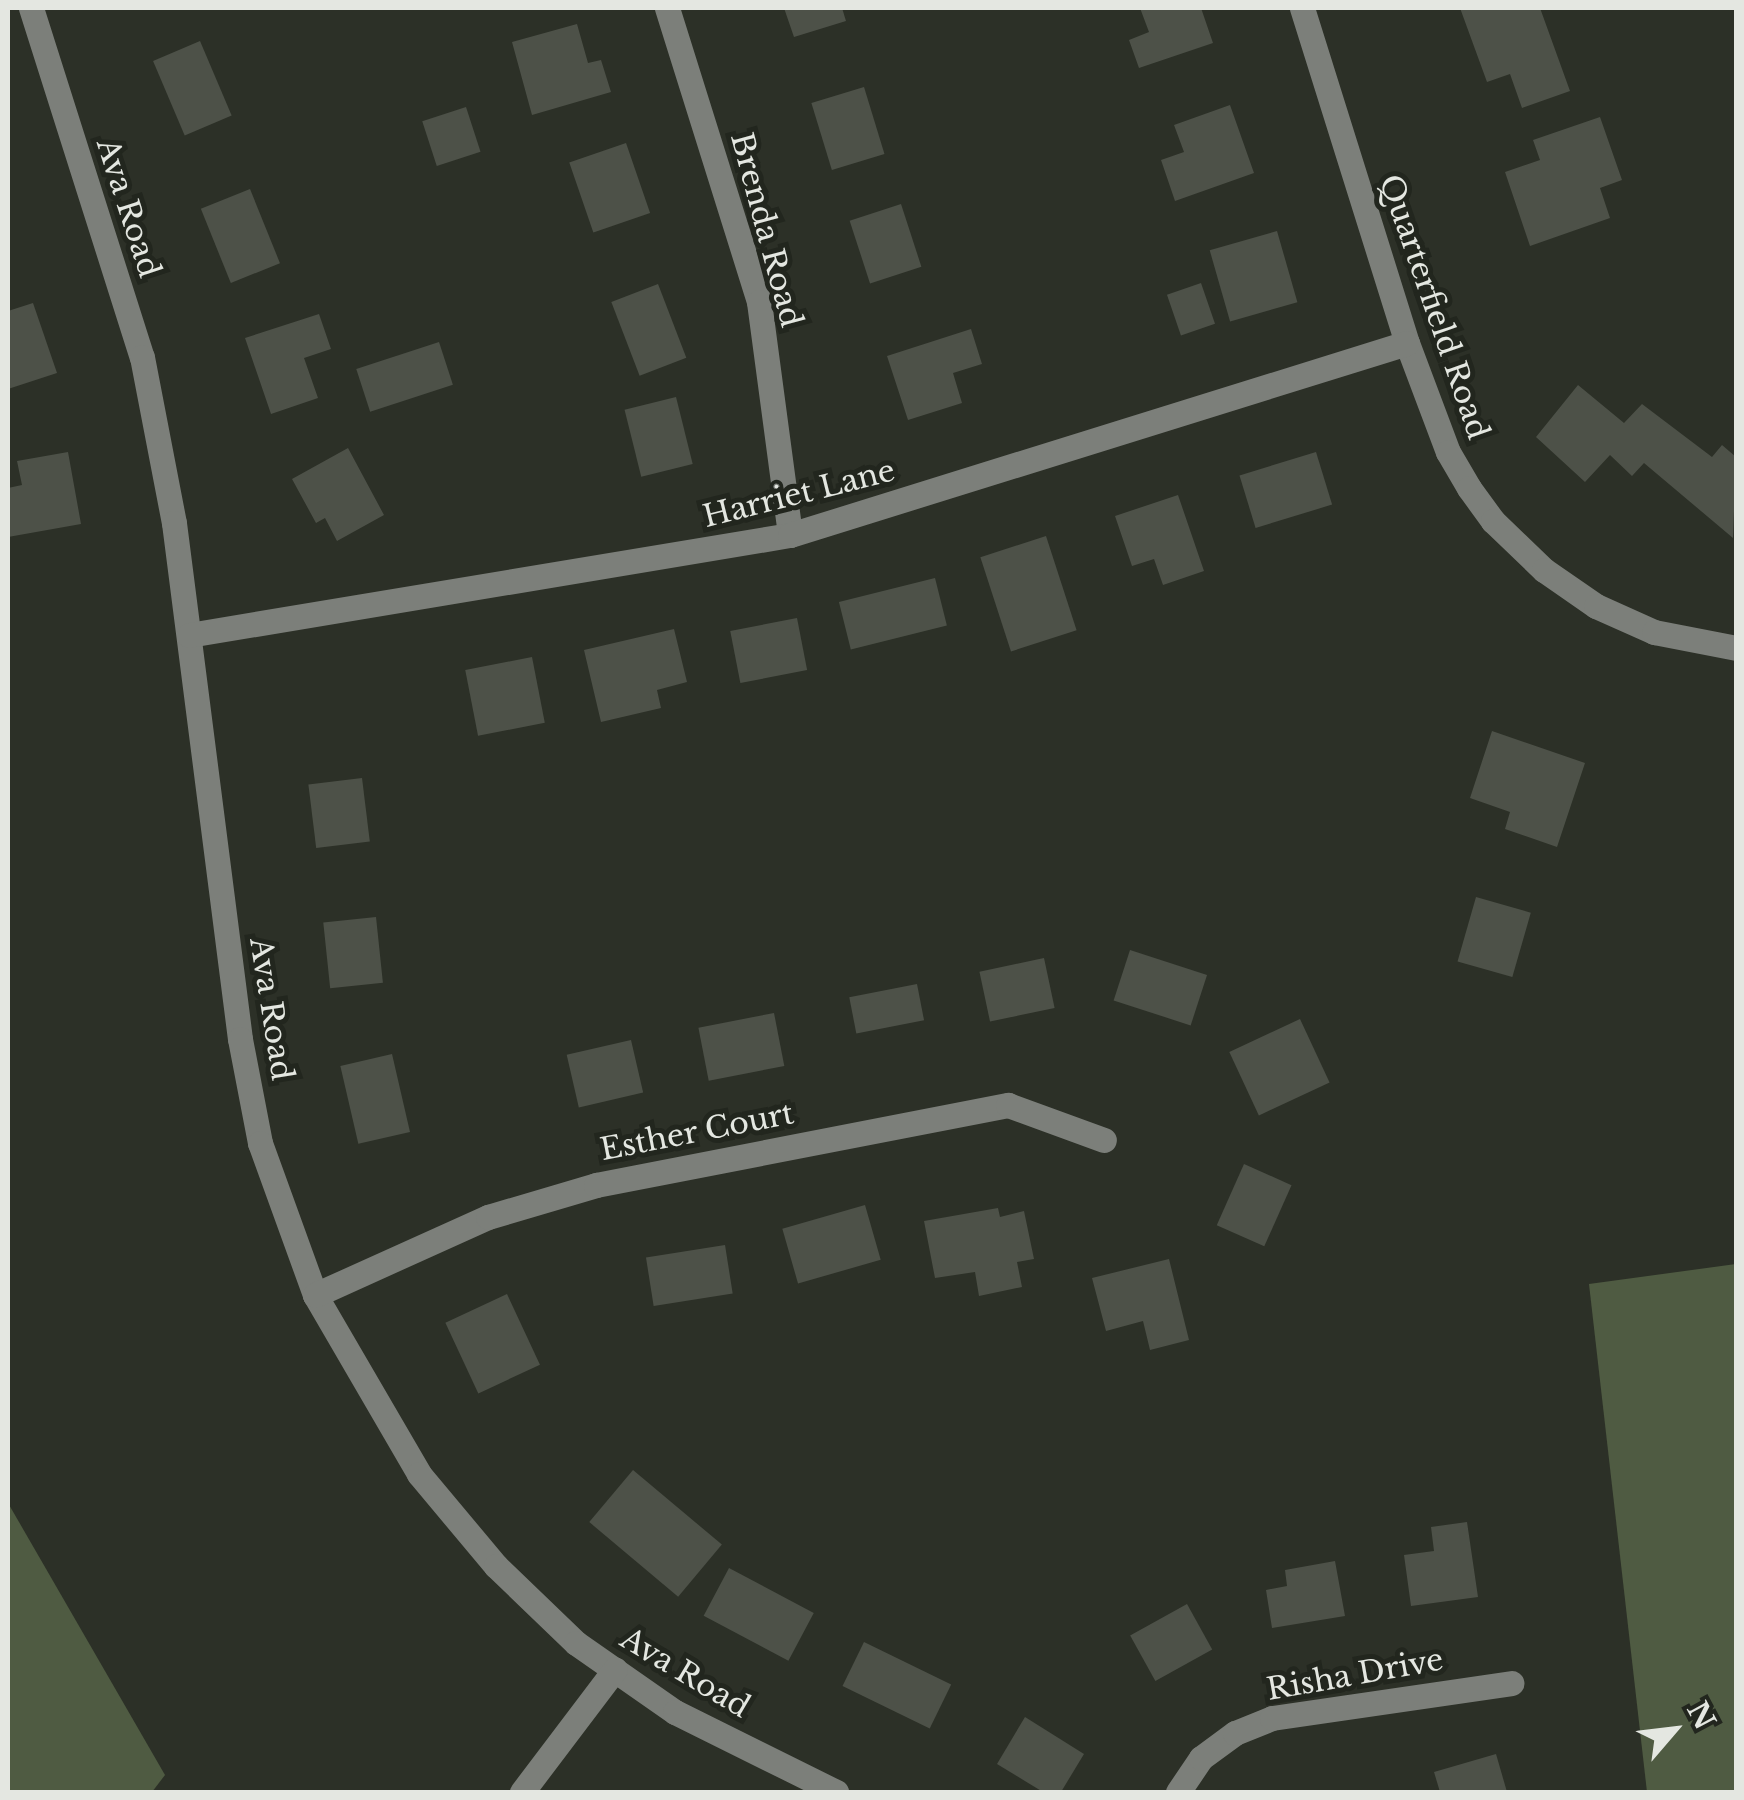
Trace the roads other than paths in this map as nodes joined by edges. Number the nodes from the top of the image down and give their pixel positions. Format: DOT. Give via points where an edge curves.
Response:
graph roads {
  1 [pos="31,8"];
  2 [pos="666,8"];
  3 [pos="1302,8"];
  4 [pos="1407,343"];
  5 [pos="790,535"];
  6 [pos="189,635"];
  7 [pos="1736,648"];
  8 [pos="1104,1140"];
  9 [pos="314,1295"];
  10 [pos="615,1670"];
  11 [pos="1511,1683"];
  12 [pos="522,1792"];
  13 [pos="836,1792"];
  14 [pos="1178,1792"];
  1 -- 6 [label="street, Ava Road" via="142,356"];
  2 -- 5 [label="street, Brenda Road" via="759,302"];
  3 -- 4 [label="street, Quarterfield Road"];
  4 -- 5 [label="street, Harriet Lane"];
  4 -- 7 [label="street, Quarterfield Road" via="1448,452 1469,488 1544,570 1596,606 1654,632"];
  5 -- 6 [label="street, Harriet Lane"];
  6 -- 9 [label="street, Ava Road" via="243,1056 260,1143"];
  8 -- 9 [label="street, Esther Court" via="1008,1105 616,1181 488,1218"];
  9 -- 10 [label="street, Ava Road" via="419,1474 496,1566 576,1643"];
  10 -- 12 [label="street"];
  10 -- 13 [label="street, Ava Road" via="675,1712"];
  11 -- 14 [label="street, Risha Drive" via="1272,1718 1201,1758"];
}
